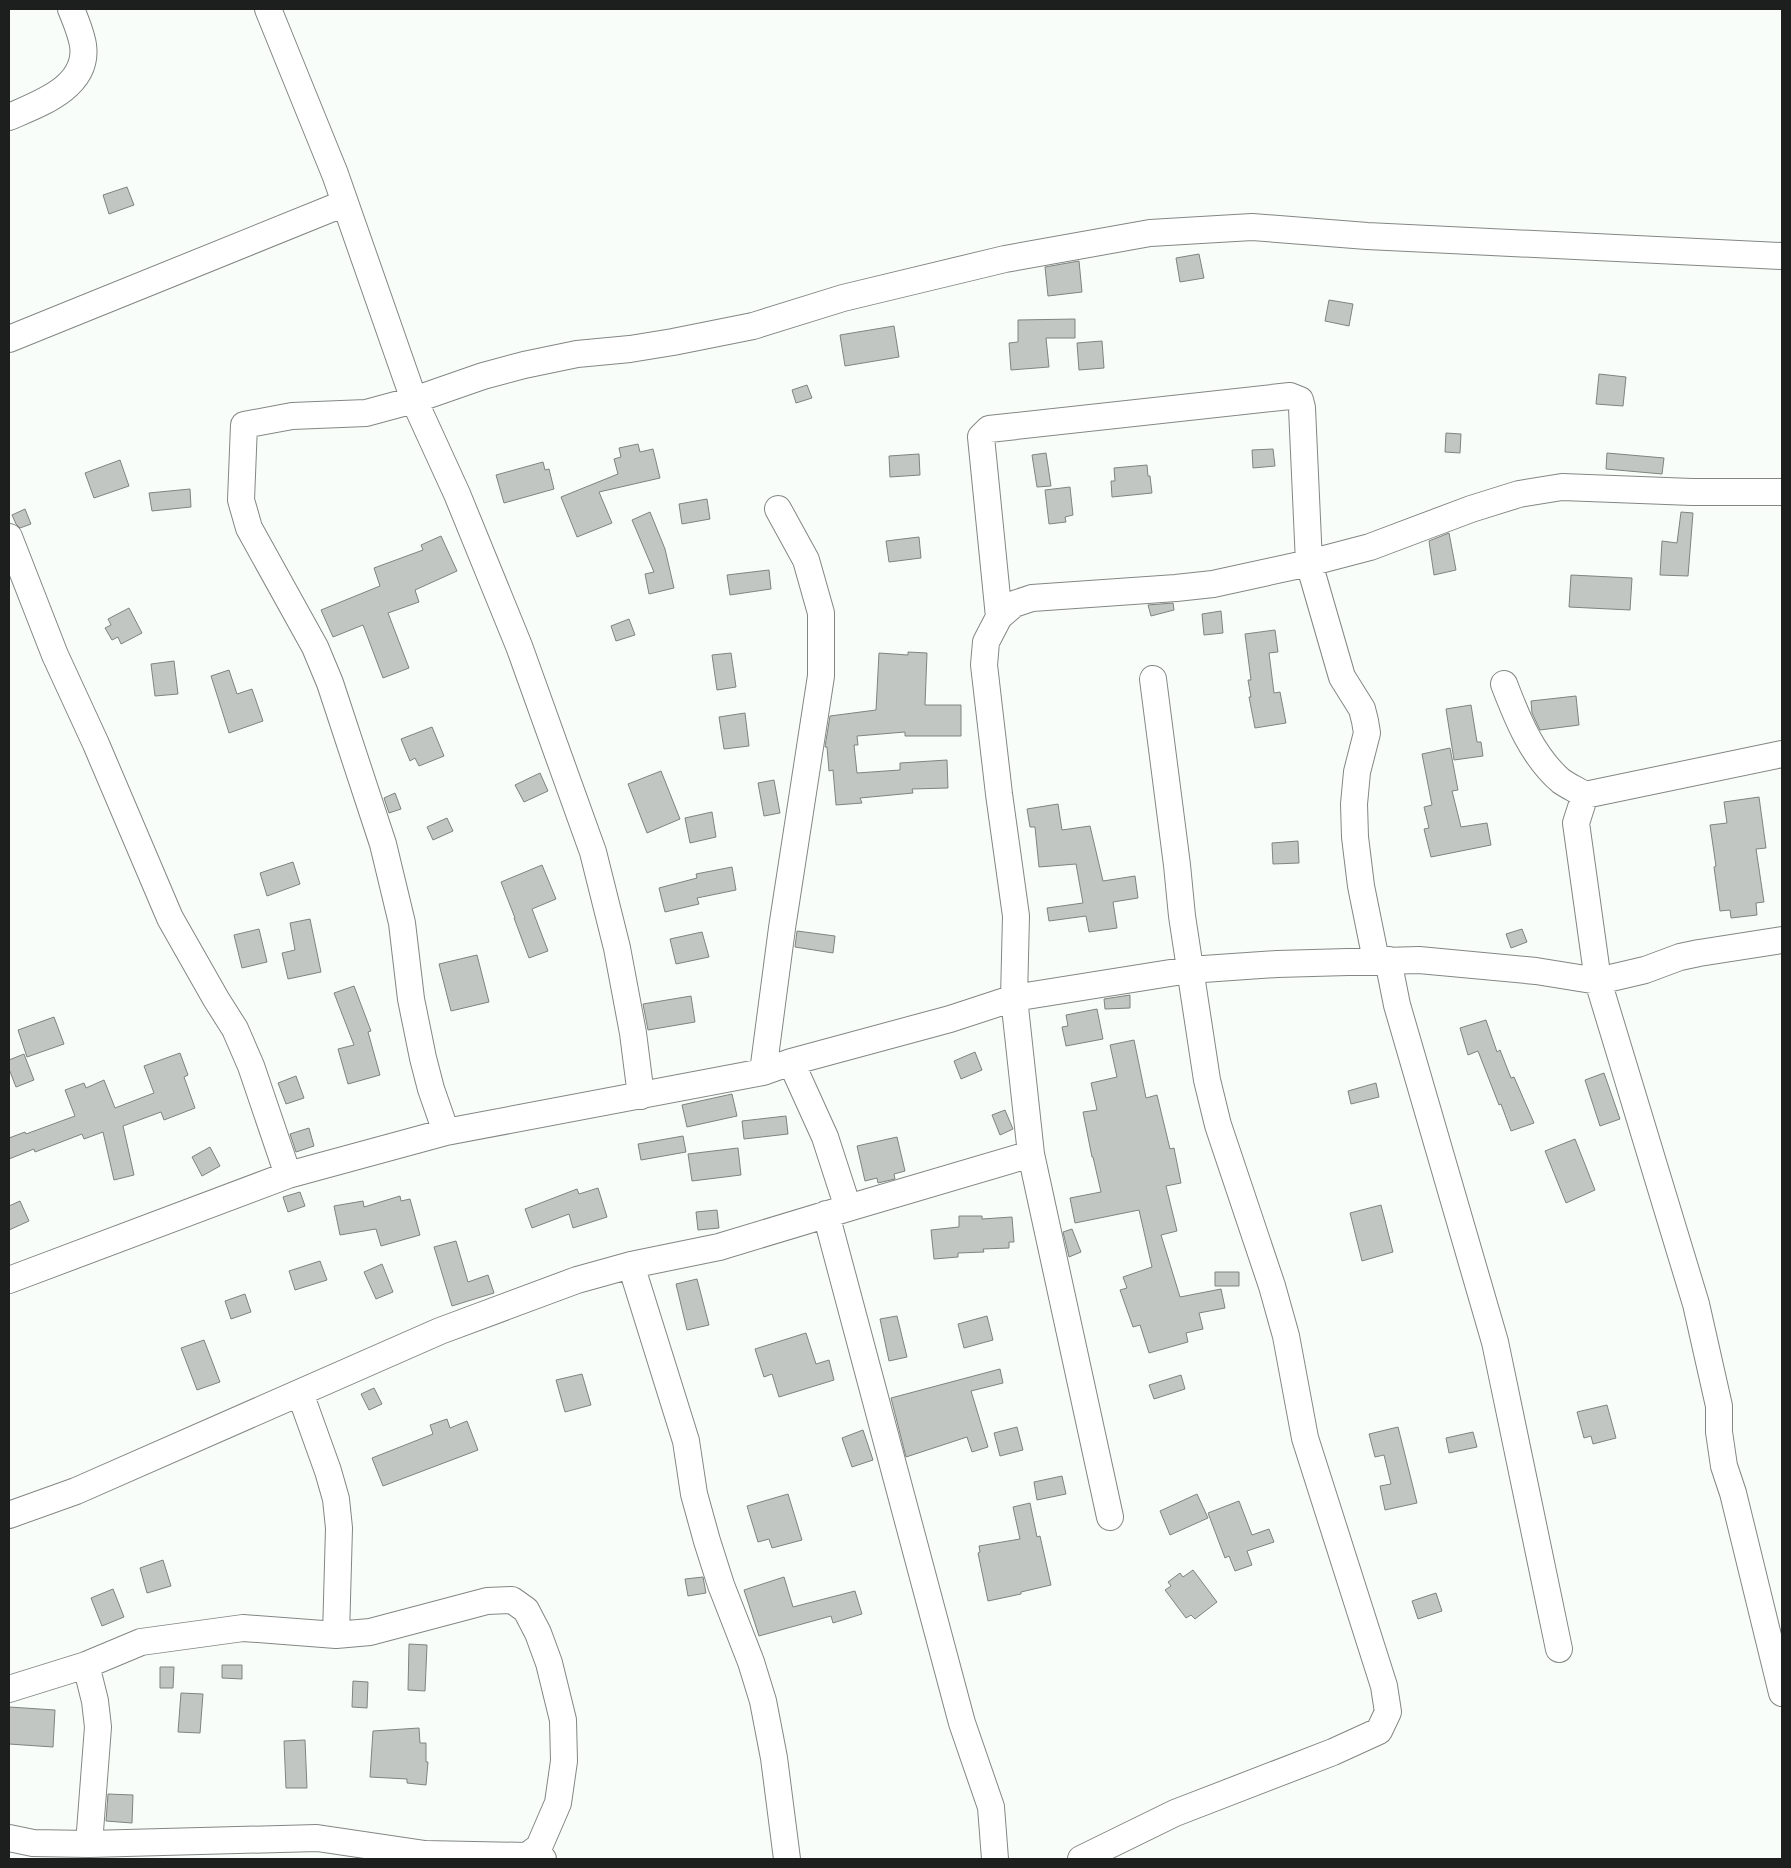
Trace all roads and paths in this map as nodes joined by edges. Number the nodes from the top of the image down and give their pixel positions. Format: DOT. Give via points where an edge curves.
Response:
graph roads {
  1 [pos="71,9"];
  2 [pos="268,9"];
  3 [pos="9,117"];
  4 [pos="345,203"];
  5 [pos="1782,256"];
  6 [pos="9,339"];
  7 [pos="414,400"];
  8 [pos="1782,492"];
  9 [pos="778,509"];
  10 [pos="9,537"];
  11 [pos="1309,563"];
  12 [pos="999,617"];
  13 [pos="1153,679"];
  14 [pos="1504,684"];
  15 [pos="1778,758"];
  16 [pos="1585,794"];
  17 [pos="1782,940"];
  18 [pos="1382,960"];
  19 [pos="1189,970"];
  20 [pos="1598,981"];
  21 [pos="1014,998"];
  22 [pos="791,1062"];
  23 [pos="763,1072"];
  24 [pos="641,1096"];
  25 [pos="446,1132"];
  26 [pos="1030,1154"];
  27 [pos="288,1175"];
  28 [pos="837,1211"];
  29 [pos="631,1265"];
  30 [pos="9,1280"];
  31 [pos="300,1393"];
  32 [pos="9,1515"];
  33 [pos="1110,1517"];
  34 [pos="336,1635"];
  35 [pos="1559,1649"];
  36 [pos="86,1664"];
  37 [pos="9,1689"];
  38 [pos="1782,1693"];
  39 [pos="89,1844"];
  40 [pos="26,1847"];
  41 [pos="233,1850"];
  42 [pos="389,1854"];
  43 [pos="536,1858"];
  44 [pos="787,1859"];
  45 [pos="996,1859"];
  46 [pos="1080,1859"];
  1 -- 3 [label="street" via="83,47 81,69 55,96"];
  2 -- 4 [label="street"];
  4 -- 6 [label="street"];
  4 -- 7 [label="street"];
  5 -- 7 [label="street" via="1367,236 1252,227 1150,232 996,261 843,298 753,326 524,365"];
  7 -- 24 [label="street" via="519,646 594,852 617,948"];
  7 -- 25 [label="street" via="366,413 292,416 244,425 241,500 249,528 315,647 330,683 383,844 402,923 411,1000 423,1058"];
  8 -- 11 [label="street" via="1562,487 1519,494 1370,546"];
  9 -- 23 [label="street" via="806,560 821,614 821,676"];
  10 -- 27 [label="street" via="55,655 170,918 235,1029"];
  11 -- 12 [label="street" via="1213,584 1032,598 1014,604"];
  11 -- 12 [label="street" via="1300,400 1290,396 990,429 981,437"];
  11 -- 18 [label="street" via="1342,677 1366,721 1367,734 1357,772 1355,837 1361,886"];
  12 -- 21 [label="street" via="986,642 984,665 1016,916"];
  13 -- 19 [label="street"];
  14 -- 16 [label="street" via="1520,725 1538,754 1562,781"];
  15 -- 16 [label="street"];
  16 -- 20 [label="street" via="1576,823"];
  17 -- 20 [label="street" via="1680,957 1645,970"];
  18 -- 19 [label="street"];
  18 -- 20 [label="street" via="1419,960 1536,971"];
  18 -- 35 [label="street" via="1495,1342"];
  19 -- 21 [label="street"];
  19 -- 46 [label="street" via="1207,1080 1218,1125 1272,1286 1286,1336 1305,1438 1384,1686 1388,1712 1379,1731 1175,1813"];
  20 -- 38 [label="street" via="1696,1304 1719,1406 1724,1466"];
  21 -- 22 [label="street" via="950,1019"];
  21 -- 26 [label="street"];
  22 -- 23 [label="street"];
  22 -- 28 [label="street" via="825,1137"];
  23 -- 24 [label="street"];
  24 -- 25 [label="street"];
  25 -- 27 [label="street"];
  26 -- 28 [label="street"];
  26 -- 33 [label="street"];
  27 -- 30 [label="street"];
  28 -- 29 [label="street" via="719,1247"];
  28 -- 45 [label="street" via="962,1723 991,1807"];
  29 -- 31 [label="street" via="577,1280 440,1331"];
  29 -- 44 [label="street" via="686,1441 694,1494 707,1541 763,1701"];
  31 -- 32 [label="street" via="76,1491"];
  31 -- 34 [label="street" via="336,1499"];
  34 -- 36 [label="street" via="243,1628 141,1642"];
  34 -- 43 [label="street" via="370,1632 487,1601 512,1600 526,1610 549,1663 563,1720 564,1761 558,1802"];
  36 -- 37 [label="street"];
  36 -- 39 [label="street" via="98,1726"];
  39 -- 40 [label="street"];
  39 -- 41 [label="street"];
  41 -- 42 [label="street" via="317,1838"];
  42 -- 43 [label="street"];
}
